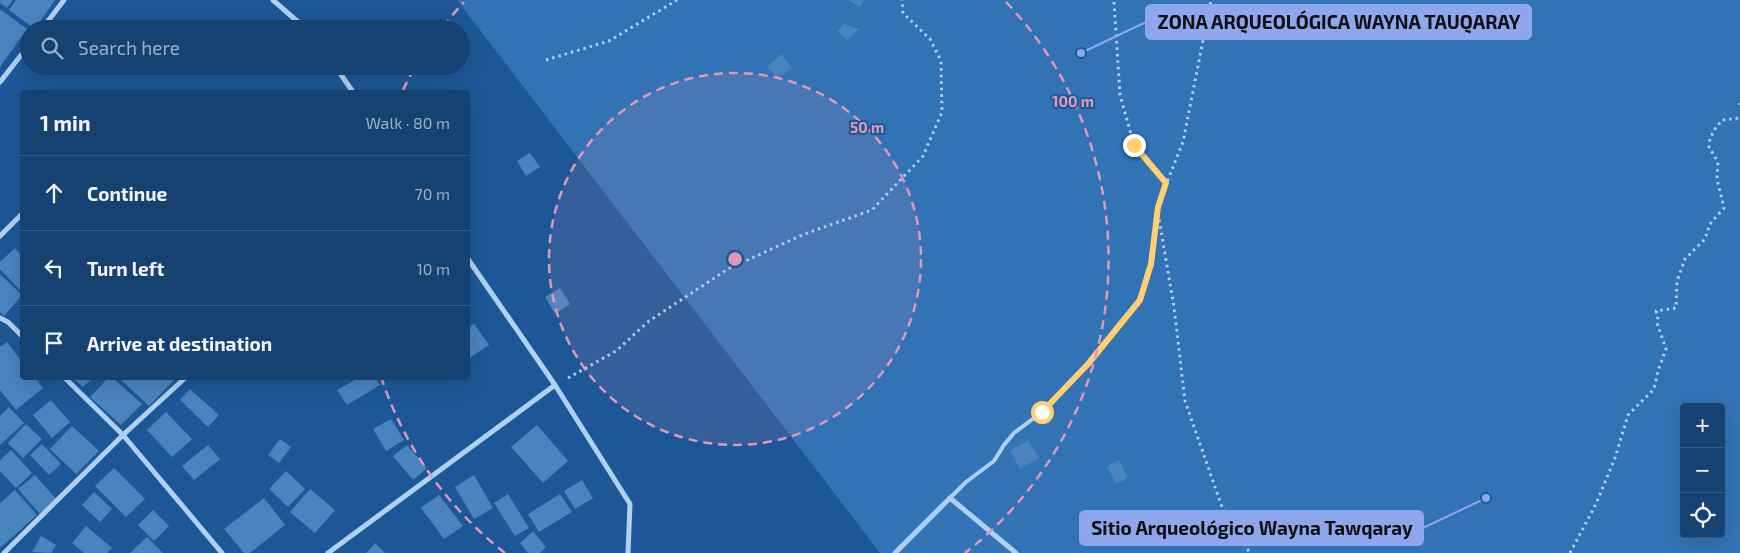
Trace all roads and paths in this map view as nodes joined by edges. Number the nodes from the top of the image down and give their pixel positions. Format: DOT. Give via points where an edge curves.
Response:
graph roads {
  1 [pos="64,0"];
  2 [pos="273,0"];
  3 [pos="678,0"];
  4 [pos="902,0"];
  5 [pos="1212,0"];
  6 [pos="1114,2"];
  7 [pos="49,20"];
  8 [pos="296,20"];
  9 [pos="20,56"];
  10 [pos="546,60"];
  11 [pos="341,75"];
  12 [pos="0,82"];
  13 [pos="352,90"];
  14 [pos="1740,118"];
  15 [pos="1166,183"];
  16 [pos="1158,207"];
  17 [pos="20,216"];
  18 [pos="0,236"];
  19 [pos="470,261"];
  20 [pos="1140,300"];
  21 [pos="0,318"];
  22 [pos="20,334"];
  23 [pos="67,380"];
  24 [pos="183,380"];
  25 [pos="555,385"];
  26 [pos="123,435"];
  27 [pos="950,498"];
  28 [pos="8,552"];
  29 [pos="222,553"];
  30 [pos="328,553"];
  31 [pos="628,553"];
  32 [pos="895,553"];
  33 [pos="1016,553"];
  34 [pos="1252,553"];
  35 [pos="1570,553"];
  1 -- 7 [label="street"];
  2 -- 8 [label="street"];
  3 -- 10 [label="path" via="609,41"];
  4 -- 25 [label="path" via="903,13 930,39 941,61 942,112 923,156 872,210 802,235 728,269 649,321 616,351"];
  5 -- 15 [label="path" via="1183,142"];
  6 -- 15 [label="path" via="1120,95 1134,145"];
  9 -- 12 [label="street"];
  11 -- 13 [label="street"];
  14 -- 35 [label="path" via="1722,120 1710,138 1709,147 1718,162 1717,179 1724,208 1710,224 1705,240 1685,259 1677,281 1676,308 1656,311 1666,350 1654,389 1628,415 1602,489"];
  15 -- 16 [label="path"];
  16 -- 20 [label="path" via="1151,264"];
  16 -- 34 [label="path" via="1185,401 1222,507 1246,549"];
  17 -- 18 [label="street"];
  19 -- 25 [label="street"];
  20 -- 27 [label="lane" via="1088,364 1042,412 1014,434 994,461"];
  21 -- 22 [label="street"];
  23 -- 26 [label="street"];
  24 -- 26 [label="street"];
  25 -- 30 [label="street"];
  25 -- 31 [label="street" via="630,504"];
  26 -- 28 [label="street"];
  26 -- 29 [label="street"];
  27 -- 32 [label="street"];
  27 -- 33 [label="street"];
}
